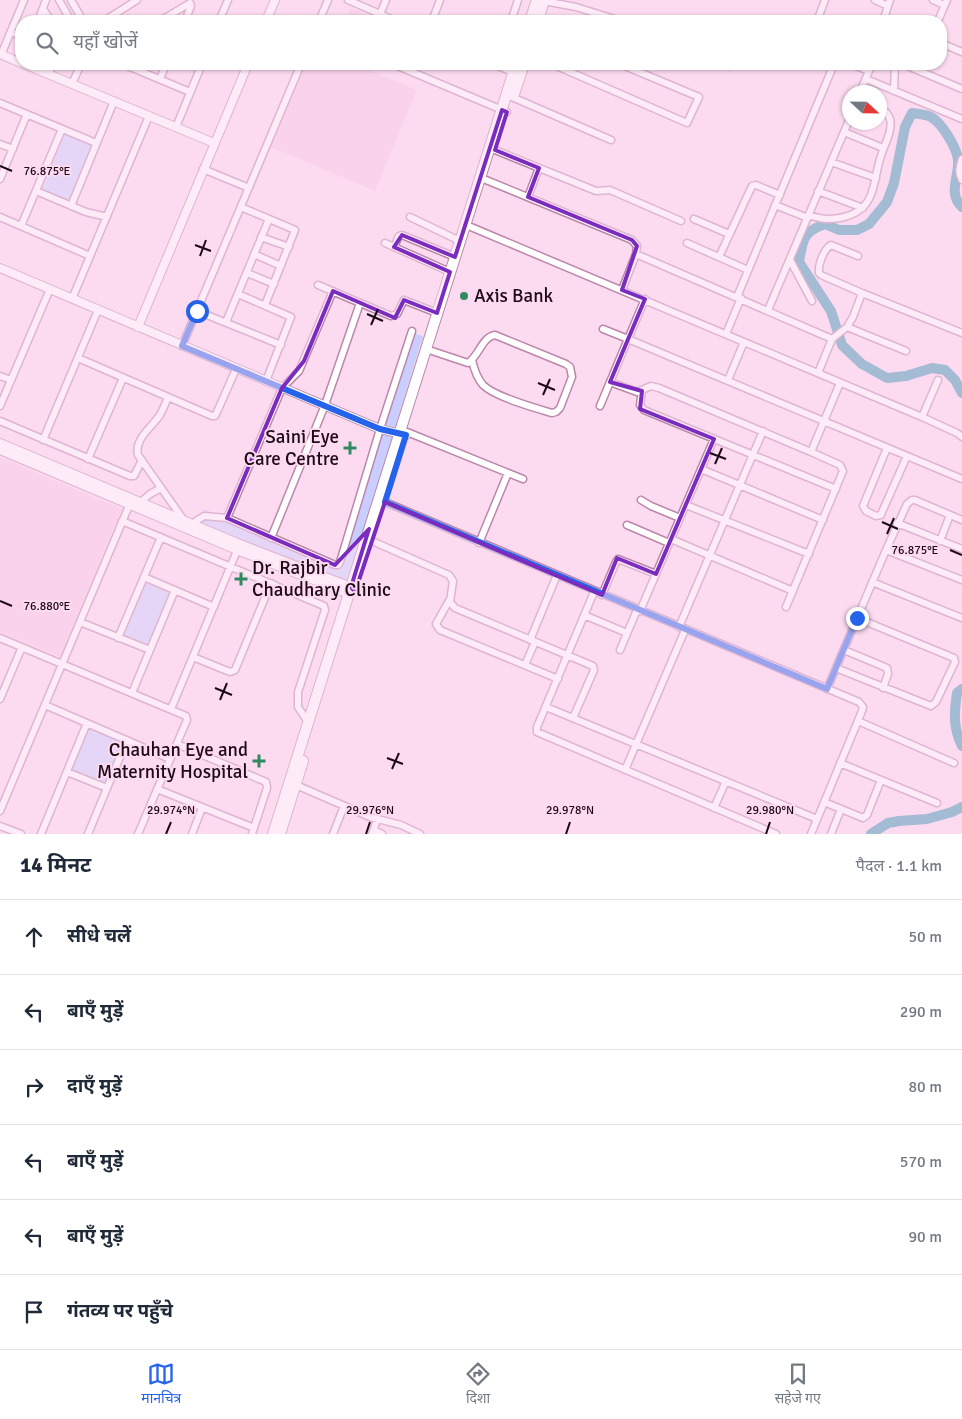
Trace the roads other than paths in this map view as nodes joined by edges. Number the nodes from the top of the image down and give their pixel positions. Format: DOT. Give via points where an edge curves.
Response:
graph roads {
  1 [pos="24,0"];
  2 [pos="46,0"];
  3 [pos="59,0"];
  4 [pos="71,0"];
  5 [pos="137,0"];
  6 [pos="228,0"];
  7 [pos="275,0"];
  8 [pos="328,0"];
  9 [pos="348,0"];
  10 [pos="386,0"];
  11 [pos="440,0"];
  12 [pos="518,0"];
  13 [pos="542,0"];
  14 [pos="826,0"];
  15 [pos="875,0"];
  16 [pos="933,0"];
  17 [pos="889,3"];
  18 [pos="946,3"];
  19 [pos="43,9"];
  20 [pos="380,14"];
  21 [pos="18,15"];
  22 [pos="40,15"];
  23 [pos="47,15"];
  24 [pos="68,15"];
  25 [pos="79,15"];
  26 [pos="113,15"];
  27 [pos="169,15"];
  28 [pos="187,15"];
  29 [pos="222,15"];
  30 [pos="269,15"];
  31 [pos="322,15"];
  32 [pos="434,15"];
  33 [pos="513,15"];
  34 [pos="533,15"];
  35 [pos="539,15"];
  36 [pos="602,15"];
  37 [pos="820,15"];
  38 [pos="885,15"];
  39 [pos="941,15"];
  40 [pos="15,22"];
  41 [pos="11,32"];
  42 [pos="15,34"];
  43 [pos="947,46"];
  44 [pos="962,52"];
  45 [pos="1,54"];
  46 [pos="15,60"];
  47 [pos="39,70"];
  48 [pos="51,70"];
  49 [pos="78,70"];
  50 [pos="137,70"];
  51 [pos="164,70"];
  52 [pos="199,70"];
  53 [pos="245,70"];
  54 [pos="298,70"];
  55 [pos="407,70"];
  56 [pos="566,70"];
  57 [pos="634,70"];
  58 [pos="832,70"];
  59 [pos="895,70"];
  60 [pos="917,70"];
  61 [pos="516,71"];
  62 [pos="869,71"];
  63 [pos="49,74"];
  64 [pos="160,79"];
  65 [pos="866,79"];
  66 [pos="72,84"];
  67 [pos="863,85"];
  68 [pos="962,89"];
  69 [pos="894,91"];
  70 [pos="190,92"];
  71 [pos="512,97"];
  72 [pos="114,101"];
  73 [pos="0,103"];
  74 [pos="505,111"];
  75 [pos="28,114"];
  76 [pos="887,114"];
  77 [pos="149,116"];
  78 [pos="962,119"];
  79 [pos="176,127"];
  80 [pos="62,129"];
  81 [pos="844,132"];
  82 [pos="612,140"];
  83 [pos="96,143"];
  84 [pos="214,143"];
  85 [pos="0,144"];
  86 [pos="883,148"];
  87 [pos="12,149"];
  88 [pos="495,150"];
  89 [pos="962,159"];
  90 [pos="831,162"];
  91 [pos="540,168"];
  92 [pos="203,169"];
  93 [pos="876,178"];
  94 [pos="0,179"];
  95 [pos="486,180"];
  96 [pos="962,180"];
  97 [pos="249,188"];
  98 [pos="36,191"];
  99 [pos="818,191"];
  100 [pos="780,195"];
  101 [pos="528,197"];
  102 [pos="776,205"];
  103 [pos="71,206"];
  104 [pos="241,207"];
  105 [pos="863,208"];
  106 [pos="0,217"];
  107 [pos="107,217"];
  108 [pos="410,217"];
  109 [pos="808,217"];
  110 [pos="269,219"];
  111 [pos="694,219"];
  112 [pos="681,221"];
  113 [pos="21,226"];
  114 [pos="471,227"];
  115 [pos="729,234"];
  116 [pos="261,237"];
  117 [pos="460,242"];
  118 [pos="385,243"];
  119 [pos="687,244"];
  120 [pos="394,247"];
  121 [pos="289,248"];
  122 [pos="254,254"];
  123 [pos="636,254"];
  124 [pos="90,256"];
  125 [pos="858,256"];
  126 [pos="455,257"];
  127 [pos="719,257"];
  128 [pos="790,260"];
  129 [pos="281,266"];
  130 [pos="748,270"];
  131 [pos="1,271"];
  132 [pos="450,272"];
  133 [pos="246,273"];
  134 [pos="274,284"];
  135 [pos="318,285"];
  136 [pos="50,290"];
  137 [pos="622,290"];
  138 [pos="333,291"];
  139 [pos="862,293"];
  140 [pos="238,294"];
  141 [pos="739,298"];
  142 [pos="72,299"];
  143 [pos="645,299"];
  144 [pos="812,301"];
  145 [pos="360,303"];
  146 [pos="265,305"];
  147 [pos="98,310"];
  148 [pos="768,310"];
  149 [pos="197,311"];
  150 [pos="437,313"];
  151 [pos="226,322"];
  152 [pos="138,327"];
  153 [pos="847,327"];
  154 [pos="603,329"];
  155 [pos="412,331"];
  156 [pos="962,333"];
  157 [pos="726,334"];
  158 [pos="836,335"];
  159 [pos="628,340"];
  160 [pos="744,342"];
  161 [pos="281,345"];
  162 [pos="182,346"];
  163 [pos="432,351"];
  164 [pos="906,351"];
  165 [pos="78,358"];
  166 [pos="472,360"];
  167 [pos="236,369"];
  168 [pos="818,373"];
  169 [pos="0,376"];
  170 [pos="123,378"];
  171 [pos="11,380"];
  172 [pos="728,380"];
  173 [pos="938,380"];
  174 [pos="266,381"];
  175 [pos="610,382"];
  176 [pos="840,383"];
  177 [pos="282,388"];
  178 [pos="642,391"];
  179 [pos="168,397"];
  180 [pos="325,405"];
  181 [pos="0,406"];
  182 [pos="600,406"];
  183 [pos="922,417"];
  184 [pos="0,421"];
  185 [pos="824,422"];
  186 [pos="380,429"];
  187 [pos="763,431"];
  188 [pos="404,433"];
  189 [pos="962,437"];
  190 [pos="714,439"];
  191 [pos="43,440"];
  192 [pos="0,443"];
  193 [pos="887,448"];
  194 [pos="0,450"];
  195 [pos="811,452"];
  196 [pos="753,455"];
  197 [pos="907,456"];
  198 [pos="88,459"];
  199 [pos="142,460"];
  200 [pos="701,468"];
  201 [pos="508,473"];
  202 [pos="962,479"];
  203 [pos="523,480"];
  204 [pos="741,485"];
  205 [pos="161,488"];
  206 [pos="836,489"];
  207 [pos="641,500"];
  208 [pos="131,501"];
  209 [pos="141,502"];
  210 [pos="385,502"];
  211 [pos="686,505"];
  212 [pos="950,515"];
  213 [pos="227,518"];
  214 [pos="680,518"];
  215 [pos="183,519"];
  216 [pos="823,520"];
  217 [pos="962,520"];
  218 [pos="122,521"];
  219 [pos="726,521"];
  220 [pos="193,523"];
  221 [pos="897,523"];
  222 [pos="627,525"];
  223 [pos="161,537"];
  224 [pos="271,538"];
  225 [pos="940,540"];
  226 [pos="372,541"];
  227 [pos="670,541"];
  228 [pos="479,543"];
  229 [pos="239,547"];
  230 [pos="962,549"];
  231 [pos="886,550"];
  232 [pos="809,554"];
  233 [pos="711,555"];
  234 [pos="230,566"];
  235 [pos="656,574"];
  236 [pos="556,576"];
  237 [pos="144,577"];
  238 [pos="962,580"];
  239 [pos="872,582"];
  240 [pos="271,583"];
  241 [pos="175,590"];
  242 [pos="351,591"];
  243 [pos="794,591"];
  244 [pos="594,592"];
  245 [pos="602,594"];
  246 [pos="450,599"];
  247 [pos="214,607"];
  248 [pos="786,608"];
  249 [pos="638,610"];
  250 [pos="584,615"];
  251 [pos="857,618"];
  252 [pos="962,618"];
  253 [pos="80,622"];
  254 [pos="682,628"];
  255 [pos="627,633"];
  256 [pos="0,638"];
  257 [pos="118,638"];
  258 [pos="532,641"];
  259 [pos="22,647"];
  260 [pos="150,650"];
  261 [pos="620,650"];
  262 [pos="844,650"];
  263 [pos="567,655"];
  264 [pos="193,657"];
  265 [pos="62,664"];
  266 [pos="525,666"];
  267 [pos="836,668"];
  268 [pos="558,679"];
  269 [pos="3,684"];
  270 [pos="883,688"];
  271 [pos="827,689"];
  272 [pos="132,693"];
  273 [pos="0,699"];
  274 [pos="45,705"];
  275 [pos="546,707"];
  276 [pos="171,709"];
  277 [pos="573,718"];
  278 [pos="858,721"];
  279 [pos="308,722"];
  280 [pos="87,723"];
  281 [pos="127,740"];
  282 [pos="176,744"];
  283 [pos="636,744"];
  284 [pos="170,758"];
  285 [pos="840,763"];
  286 [pos="954,763"];
  287 [pos="625,770"];
  288 [pos="66,772"];
  289 [pos="881,780"];
  290 [pos="726,781"];
  291 [pos="296,785"];
  292 [pos="107,788"];
  293 [pos="157,789"];
  294 [pos="824,802"];
  295 [pos="937,804"];
  296 [pos="344,806"];
  297 [pos="202,808"];
  298 [pos="714,808"];
  299 [pos="841,809"];
  300 [pos="0,811"];
  301 [pos="817,819"];
  302 [pos="378,820"];
  303 [pos="0,826"];
  304 [pos="253,831"];
  305 [pos="373,832"];
  306 [pos="21,834"];
  307 [pos="40,834"];
  308 [pos="88,834"];
  309 [pos="138,834"];
  310 [pos="192,834"];
  311 [pos="273,834"];
  312 [pos="280,834"];
  313 [pos="333,834"];
  314 [pos="382,834"];
  315 [pos="420,834"];
  316 [pos="776,834"];
  317 [pos="811,834"];
  318 [pos="831,834"];
  1 -- 21 [label="street"];
  2 -- 19 [label="street"];
  3 -- 24 [label="street"];
  4 -- 25 [label="street"];
  5 -- 26 [label="street"];
  6 -- 29 [label="street"];
  7 -- 30 [label="street"];
  8 -- 31 [label="street"];
  9 -- 20 [label="street"];
  10 -- 20 [label="street"];
  11 -- 32 [label="street"];
  12 -- 33 [label="street"];
  13 -- 34 [label="main road"];
  13 -- 35 [label="main road"];
  13 -- 36 [label="street"];
  14 -- 37 [label="street"];
  15 -- 17 [label="street"];
  16 -- 18 [label="street"];
  17 -- 38 [label="street"];
  18 -- 39 [label="street"];
  19 -- 22 [label="street"];
  19 -- 23 [label="street"];
  27 -- 28 [label="street" via="190,2"];
  40 -- 41 [label="street"];
  41 -- 42 [label="street"];
  41 -- 45 [label="street"];
  43 -- 44 [label="street"];
  45 -- 46 [label="street"];
  47 -- 63 [label="street"];
  48 -- 63 [label="street"];
  49 -- 66 [label="street"];
  50 -- 64 [label="street"];
  51 -- 64 [label="street"];
  52 -- 70 [label="street"];
  53 -- 84 [label="street"];
  54 -- 97 [label="street"];
  55 -- 74 [label="street"];
  56 -- 57 [label="street" via="687,123 699,97"];
  58 -- 100 [label="street"];
  59 -- 69 [label="street"];
  60 -- 68 [label="street"];
  61 -- 71 [label="main road"];
  61 -- 74 [label="main road"];
  62 -- 65 [label="street"];
  63 -- 66 [label="street"];
  64 -- 70 [label="street"];
  65 -- 67 [label="street"];
  65 -- 69 [label="street"];
  66 -- 72 [label="street"];
  69 -- 78 [label="street"];
  70 -- 79 [label="street"];
  71 -- 74 [label="main road"];
  71 -- 82 [label="street"];
  72 -- 77 [label="street"];
  72 -- 83 [label="street"];
  73 -- 75 [label="street"];
  74 -- 88 [label="main road"];
  74 -- 117 [label="main road"];
  75 -- 80 [label="street"];
  75 -- 87 [label="street"];
  76 -- 86 [label="street" via="890,130"];
  77 -- 79 [label="street"];
  77 -- 107 [label="street"];
  79 -- 84 [label="street"];
  80 -- 83 [label="street"];
  80 -- 98 [label="street"];
  81 -- 86 [label="street"];
  81 -- 90 [label="street"];
  83 -- 103 [label="street"];
  84 -- 92 [label="street"];
  85 -- 87 [label="street"];
  86 -- 93 [label="street"];
  87 -- 94 [label="street"];
  88 -- 91 [label="street"];
  88 -- 95 [label="main road"];
  89 -- 96 [label="street" via="959,168"];
  90 -- 93 [label="street"];
  90 -- 99 [label="street"];
  91 -- 101 [label="street"];
  91 -- 112 [label="street" via="596,191 610,190"];
  92 -- 97 [label="street"];
  92 -- 152 [label="street"];
  93 -- 105 [label="street"];
  95 -- 101 [label="street"];
  95 -- 114 [label="main road"];
  97 -- 104 [label="street"];
  98 -- 103 [label="street"];
  98 -- 113 [label="street"];
  99 -- 105 [label="street"];
  99 -- 109 [label="street"];
  100 -- 102 [label="street"];
  100 -- 115 [label="street" via="752,186"];
  101 -- 123 [label="street" via="632,240 637,246"];
  102 -- 109 [label="street"];
  102 -- 130 [label="street"];
  103 -- 107 [label="street"];
  104 -- 110 [label="street"];
  104 -- 149 [label="street"];
  105 -- 109 [label="street" via="839,219"];
  106 -- 113 [label="street"];
  107 -- 124 [label="street"];
  108 -- 117 [label="street"];
  109 -- 128 [label="street"];
  110 -- 116 [label="street"];
  110 -- 121 [label="street" via="295,230"];
  111 -- 115 [label="street"];
  113 -- 124 [label="street"];
  114 -- 137 [label="street"];
  114 -- 163 [label="main road"];
  115 -- 127 [label="street"];
  116 -- 121 [label="street"];
  116 -- 122 [label="street"];
  117 -- 126 [label="main road"];
  118 -- 120 [label="street"];
  119 -- 127 [label="street"];
  120 -- 126 [label="street" via="402,235"];
  120 -- 132 [label="street"];
  121 -- 129 [label="street"];
  122 -- 129 [label="street"];
  122 -- 133 [label="street"];
  123 -- 137 [label="street"];
  123 -- 141 [label="street"];
  124 -- 142 [label="street"];
  125 -- 139 [label="street" via="829,246 818,269 821,275"];
  126 -- 132 [label="main road"];
  127 -- 130 [label="street"];
  128 -- 144 [label="street"];
  128 -- 148 [label="street"];
  129 -- 134 [label="street"];
  130 -- 141 [label="street"];
  131 -- 136 [label="street"];
  132 -- 150 [label="main road"];
  133 -- 134 [label="street"];
  133 -- 140 [label="street"];
  134 -- 146 [label="street"];
  135 -- 138 [label="street"];
  136 -- 142 [label="street"];
  136 -- 171 [label="street"];
  137 -- 143 [label="street"];
  138 -- 145 [label="street"];
  138 -- 177 [label="street" via="298,371"];
  139 -- 153 [label="street"];
  139 -- 156 [label="street"];
  140 -- 146 [label="street"];
  140 -- 151 [label="street"];
  141 -- 148 [label="street"];
  141 -- 157 [label="street"];
  142 -- 147 [label="street"];
  143 -- 157 [label="street"];
  143 -- 159 [label="street"];
  145 -- 150 [label="street" via="394,316 406,300"];
  145 -- 180 [label="street"];
  146 -- 161 [label="street" via="291,317"];
  147 -- 152 [label="street"];
  147 -- 165 [label="street"];
  148 -- 158 [label="street"];
  149 -- 151 [label="street"];
  149 -- 162 [label="street"];
  150 -- 188 [label="main road"];
  151 -- 161 [label="street"];
  152 -- 162 [label="street"];
  153 -- 158 [label="street"];
  153 -- 164 [label="street"];
  154 -- 159 [label="street"];
  155 -- 186 [label="street"];
  157 -- 160 [label="street"];
  158 -- 168 [label="street"];
  159 -- 172 [label="street"];
  159 -- 175 [label="street"];
  160 -- 168 [label="street"];
  160 -- 172 [label="street"];
  161 -- 174 [label="street"];
  162 -- 167 [label="street"];
  163 -- 166 [label="street" via="464,362"];
  163 -- 188 [label="main road"];
  165 -- 170 [label="street"];
  165 -- 191 [label="street"];
  166 -- 166 [label="street" via="476,374 488,390 552,413 560,408 572,377 566,364 496,335 488,338"];
  167 -- 174 [label="street"];
  167 -- 179 [label="street" via="214,416"];
  168 -- 176 [label="street"];
  169 -- 171 [label="street"];
  170 -- 179 [label="street"];
  170 -- 198 [label="street"];
  171 -- 181 [label="street"];
  172 -- 185 [label="street"];
  173 -- 183 [label="street"];
  174 -- 177 [label="street"];
  175 -- 178 [label="street"];
  175 -- 182 [label="street"];
  176 -- 183 [label="street"];
  176 -- 185 [label="street"];
  177 -- 180 [label="street"];
  177 -- 213 [label="street"];
  178 -- 187 [label="street" via="651,386 659,388"];
  178 -- 190 [label="street" via="640,405 644,410"];
  179 -- 199 [label="street" via="161,413 138,445"];
  180 -- 186 [label="street"];
  180 -- 224 [label="street"];
  183 -- 189 [label="street"];
  184 -- 191 [label="street"];
  185 -- 193 [label="street"];
  185 -- 195 [label="street"];
  186 -- 188 [label="street"];
  186 -- 224 [label="street" via="338,565"];
  187 -- 195 [label="street"];
  187 -- 196 [label="street"];
  188 -- 201 [label="street"];
  188 -- 210 [label="main road"];
  188 -- 242 [label="main road"];
  190 -- 196 [label="street"];
  190 -- 200 [label="street"];
  191 -- 198 [label="street"];
  192 -- 208 [label="street"];
  193 -- 197 [label="street"];
  193 -- 197 [label="street" via="863,506 866,512 881,515"];
  194 -- 208 [label="street"];
  195 -- 206 [label="street" via="843,468"];
  196 -- 204 [label="street"];
  196 -- 206 [label="street"];
  197 -- 202 [label="street"];
  198 -- 199 [label="street" via="132,477"];
  199 -- 205 [label="street"];
  200 -- 204 [label="street"];
  200 -- 211 [label="street"];
  201 -- 203 [label="street"];
  201 -- 228 [label="street"];
  204 -- 216 [label="street"];
  204 -- 219 [label="street"];
  205 -- 209 [label="street"];
  205 -- 215 [label="street"];
  206 -- 216 [label="street"];
  207 -- 214 [label="street"];
  208 -- 209 [label="street"];
  208 -- 218 [label="street"];
  208 -- 229 [label="street"];
  209 -- 215 [label="street"];
  210 -- 226 [label="main road"];
  210 -- 228 [label="street"];
  211 -- 214 [label="street"];
  211 -- 219 [label="street"];
  212 -- 217 [label="street"];
  212 -- 221 [label="street" via="912,500"];
  212 -- 225 [label="street"];
  213 -- 220 [label="street" via="204,516"];
  213 -- 224 [label="street"];
  214 -- 227 [label="street"];
  215 -- 220 [label="street"];
  216 -- 232 [label="street"];
  218 -- 223 [label="street"];
  218 -- 253 [label="street"];
  219 -- 232 [label="street"];
  219 -- 233 [label="street"];
  220 -- 229 [label="street"];
  221 -- 225 [label="street"];
  221 -- 231 [label="street"];
  222 -- 227 [label="street"];
  223 -- 234 [label="street"];
  223 -- 237 [label="street"];
  225 -- 230 [label="street"];
  226 -- 242 [label="main road"];
  226 -- 246 [label="street" via="449,574 453,581"];
  227 -- 233 [label="street"];
  227 -- 235 [label="street"];
  228 -- 236 [label="street"];
  229 -- 234 [label="street"];
  229 -- 242 [label="street"];
  231 -- 238 [label="street"];
  231 -- 239 [label="street"];
  232 -- 243 [label="street"];
  233 -- 243 [label="street"];
  233 -- 254 [label="street"];
  234 -- 240 [label="street"];
  234 -- 247 [label="street"];
  235 -- 245 [label="street" via="618,560"];
  235 -- 249 [label="street"];
  236 -- 244 [label="street"];
  236 -- 258 [label="street"];
  237 -- 241 [label="street"];
  237 -- 257 [label="street"];
  239 -- 251 [label="street"];
  239 -- 252 [label="street"];
  240 -- 264 [label="street" via="235,670 230,672"];
  240 -- 279 [label="street" via="324,606 298,692 298,707"];
  241 -- 247 [label="street"];
  241 -- 260 [label="street"];
  242 -- 279 [label="main road"];
  242 -- 291 [label="main road"];
  243 -- 248 [label="street"];
  244 -- 245 [label="street"];
  244 -- 250 [label="street"];
  245 -- 249 [label="street"];
  246 -- 258 [label="street" via="455,608"];
  246 -- 266 [label="street" via="437,619 437,627"];
  247 -- 264 [label="street"];
  249 -- 254 [label="street"];
  249 -- 255 [label="street"];
  250 -- 255 [label="street"];
  250 -- 263 [label="street"];
  251 -- 262 [label="street"];
  251 -- 270 [label="street" via="955,659 932,706"];
  253 -- 257 [label="street"];
  253 -- 265 [label="street"];
  254 -- 271 [label="street"];
  254 -- 283 [label="street"];
  255 -- 261 [label="street"];
  256 -- 259 [label="street"];
  257 -- 260 [label="street"];
  258 -- 263 [label="street"];
  258 -- 266 [label="street"];
  259 -- 265 [label="street"];
  259 -- 269 [label="street"];
  260 -- 272 [label="street"];
  262 -- 267 [label="street"];
  262 -- 270 [label="street" via="887,668"];
  263 -- 268 [label="street"];
  263 -- 277 [label="street" via="594,668"];
  264 -- 276 [label="street"];
  265 -- 272 [label="street"];
  265 -- 274 [label="street"];
  266 -- 268 [label="street"];
  267 -- 270 [label="street"];
  267 -- 271 [label="street"];
  268 -- 275 [label="street"];
  269 -- 273 [label="street"];
  271 -- 278 [label="street" via="861,704"];
  272 -- 276 [label="street"];
  274 -- 280 [label="street"];
  274 -- 300 [label="street"];
  275 -- 277 [label="street"];
  275 -- 287 [label="street" via="538,732"];
  276 -- 282 [label="street" via="186,716 187,720"];
  277 -- 283 [label="street"];
  278 -- 285 [label="street"];
  278 -- 286 [label="street"];
  279 -- 311 [label="main road"];
  280 -- 281 [label="street"];
  280 -- 288 [label="street"];
  281 -- 284 [label="street"];
  281 -- 292 [label="street"];
  282 -- 284 [label="street"];
  282 -- 304 [label="street" via="266,782 267,788"];
  283 -- 287 [label="street"];
  283 -- 290 [label="street"];
  284 -- 293 [label="street"];
  285 -- 289 [label="street"];
  285 -- 294 [label="street"];
  287 -- 298 [label="street"];
  288 -- 292 [label="street"];
  288 -- 307 [label="street"];
  289 -- 295 [label="street"];
  289 -- 299 [label="street" via="865,817"];
  290 -- 298 [label="street"];
  290 -- 301 [label="street"];
  291 -- 296 [label="street"];
  291 -- 312 [label="main road"];
  292 -- 308 [label="street"];
  293 -- 297 [label="street"];
  293 -- 309 [label="street"];
  294 -- 299 [label="street"];
  294 -- 301 [label="street"];
  296 -- 302 [label="street"];
  296 -- 313 [label="street"];
  297 -- 304 [label="street"];
  297 -- 310 [label="street"];
  298 -- 316 [label="street"];
  299 -- 318 [label="street"];
  301 -- 317 [label="street"];
  302 -- 305 [label="street"];
  302 -- 315 [label="street" via="401,825"];
  303 -- 306 [label="street"];
  305 -- 314 [label="street"];
}
